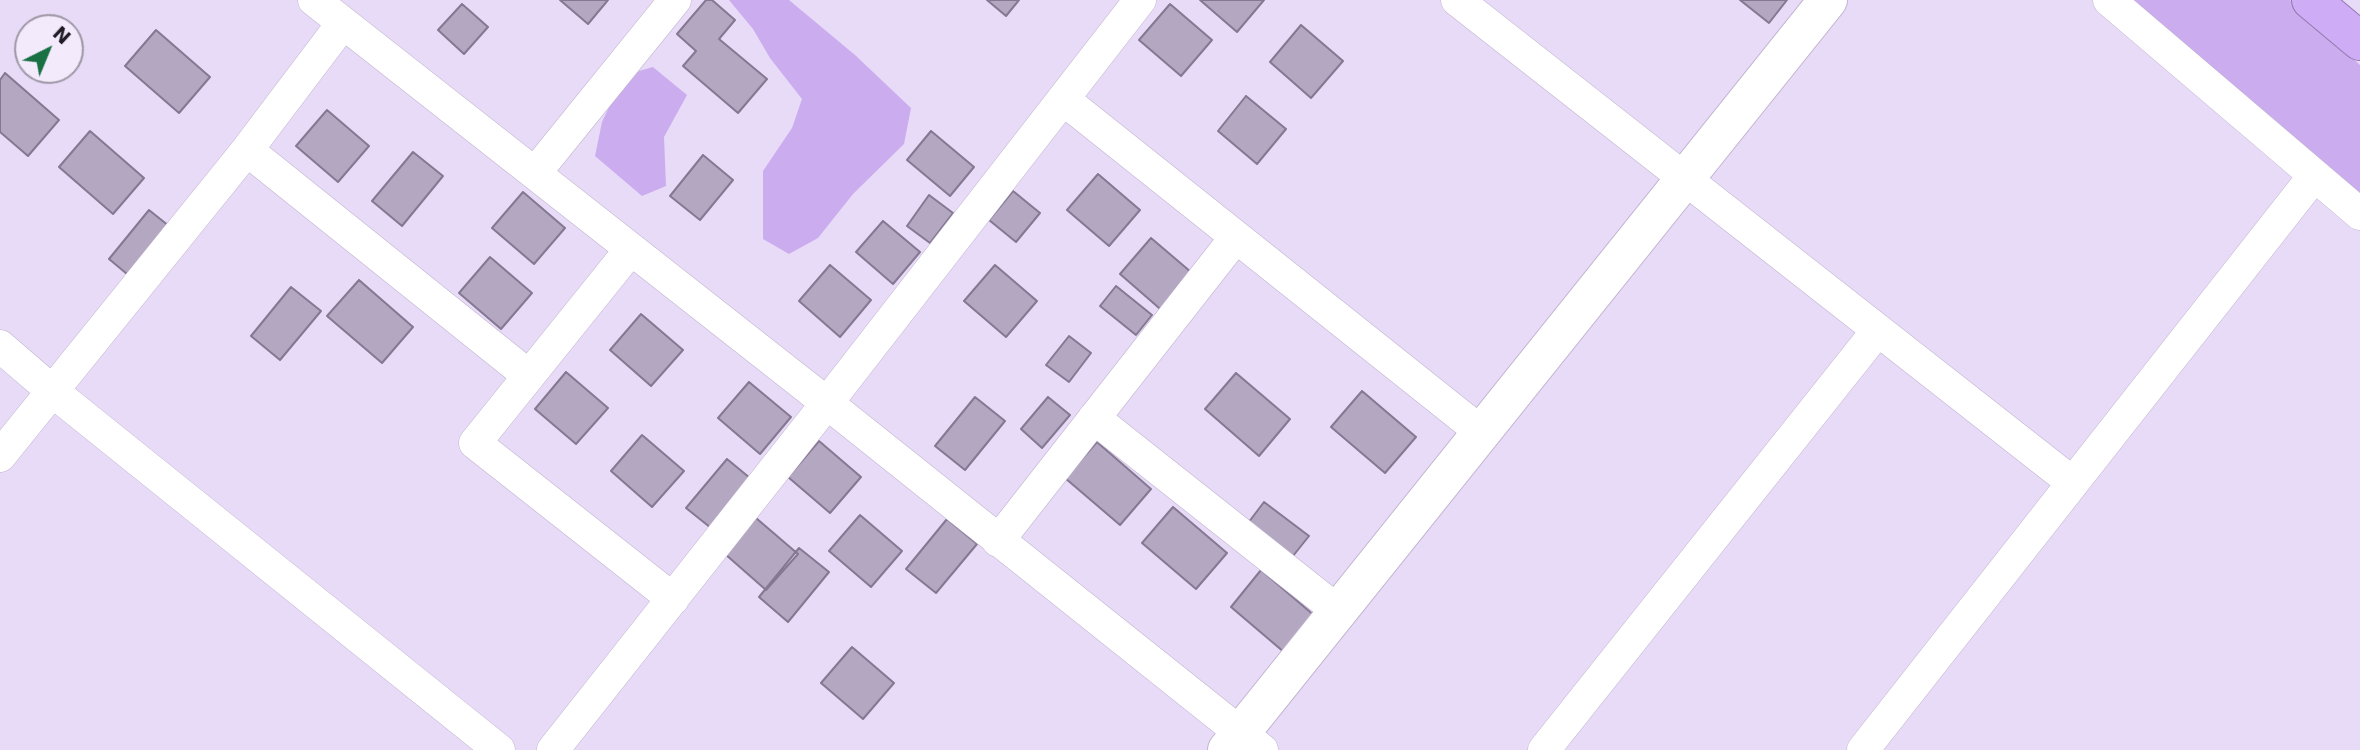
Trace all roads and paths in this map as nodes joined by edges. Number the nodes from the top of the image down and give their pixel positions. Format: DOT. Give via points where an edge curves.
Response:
graph roads {
  1 [pos="314,0"];
  2 [pos="675,0"];
  3 [pos="1140,0"];
  4 [pos="1457,0"];
  5 [pos="1828,0"];
  6 [pos="2109,0"];
  7 [pos="2311,0"];
  8 [pos="343,23"];
  9 [pos="2360,41"];
  10 [pos="1063,99"];
  11 [pos="247,150"];
  12 [pos="535,173"];
  13 [pos="2314,176"];
  14 [pos="1684,178"];
  15 [pos="2360,214"];
  16 [pos="1236,237"];
  17 [pos="631,249"];
  18 [pos="1878,330"];
  19 [pos="0,346"];
  20 [pos="529,376"];
  21 [pos="51,390"];
  22 [pos="827,403"];
  23 [pos="1094,418"];
  24 [pos="1481,432"];
  25 [pos="0,456"];
  26 [pos="2073,483"];
  27 [pos="998,541"];
  28 [pos="673,598"];
  29 [pos="1338,611"];
  30 [pos="1243,745"];
  31 [pos="499,750"];
  32 [pos="553,750"];
  33 [pos="1544,750"];
  34 [pos="1863,750"];
  1 -- 8 [label="street"];
  2 -- 12 [label="street"];
  3 -- 10 [label="street"];
  4 -- 14 [label="street"];
  5 -- 14 [label="street"];
  6 -- 13 [label="street"];
  7 -- 9 [label="highway"];
  8 -- 11 [label="street"];
  8 -- 12 [label="street"];
  10 -- 16 [label="street"];
  10 -- 22 [label="street"];
  11 -- 20 [label="street"];
  11 -- 21 [label="street"];
  12 -- 17 [label="street"];
  13 -- 15 [label="street"];
  13 -- 26 [label="street"];
  14 -- 18 [label="street"];
  14 -- 24 [label="street"];
  16 -- 23 [label="street"];
  16 -- 24 [label="street"];
  17 -- 20 [label="street"];
  17 -- 22 [label="street"];
  18 -- 26 [label="street"];
  18 -- 33 [label="street"];
  19 -- 21 [label="street"];
  20 -- 28 [label="street" via="475,443"];
  21 -- 25 [label="street"];
  21 -- 31 [label="street"];
  22 -- 27 [label="street"];
  22 -- 28 [label="street"];
  23 -- 27 [label="street"];
  23 -- 29 [label="street"];
  24 -- 29 [label="street"];
  26 -- 34 [label="street"];
  27 -- 30 [label="street"];
  28 -- 32 [label="street"];
  29 -- 30 [label="street"];
}
